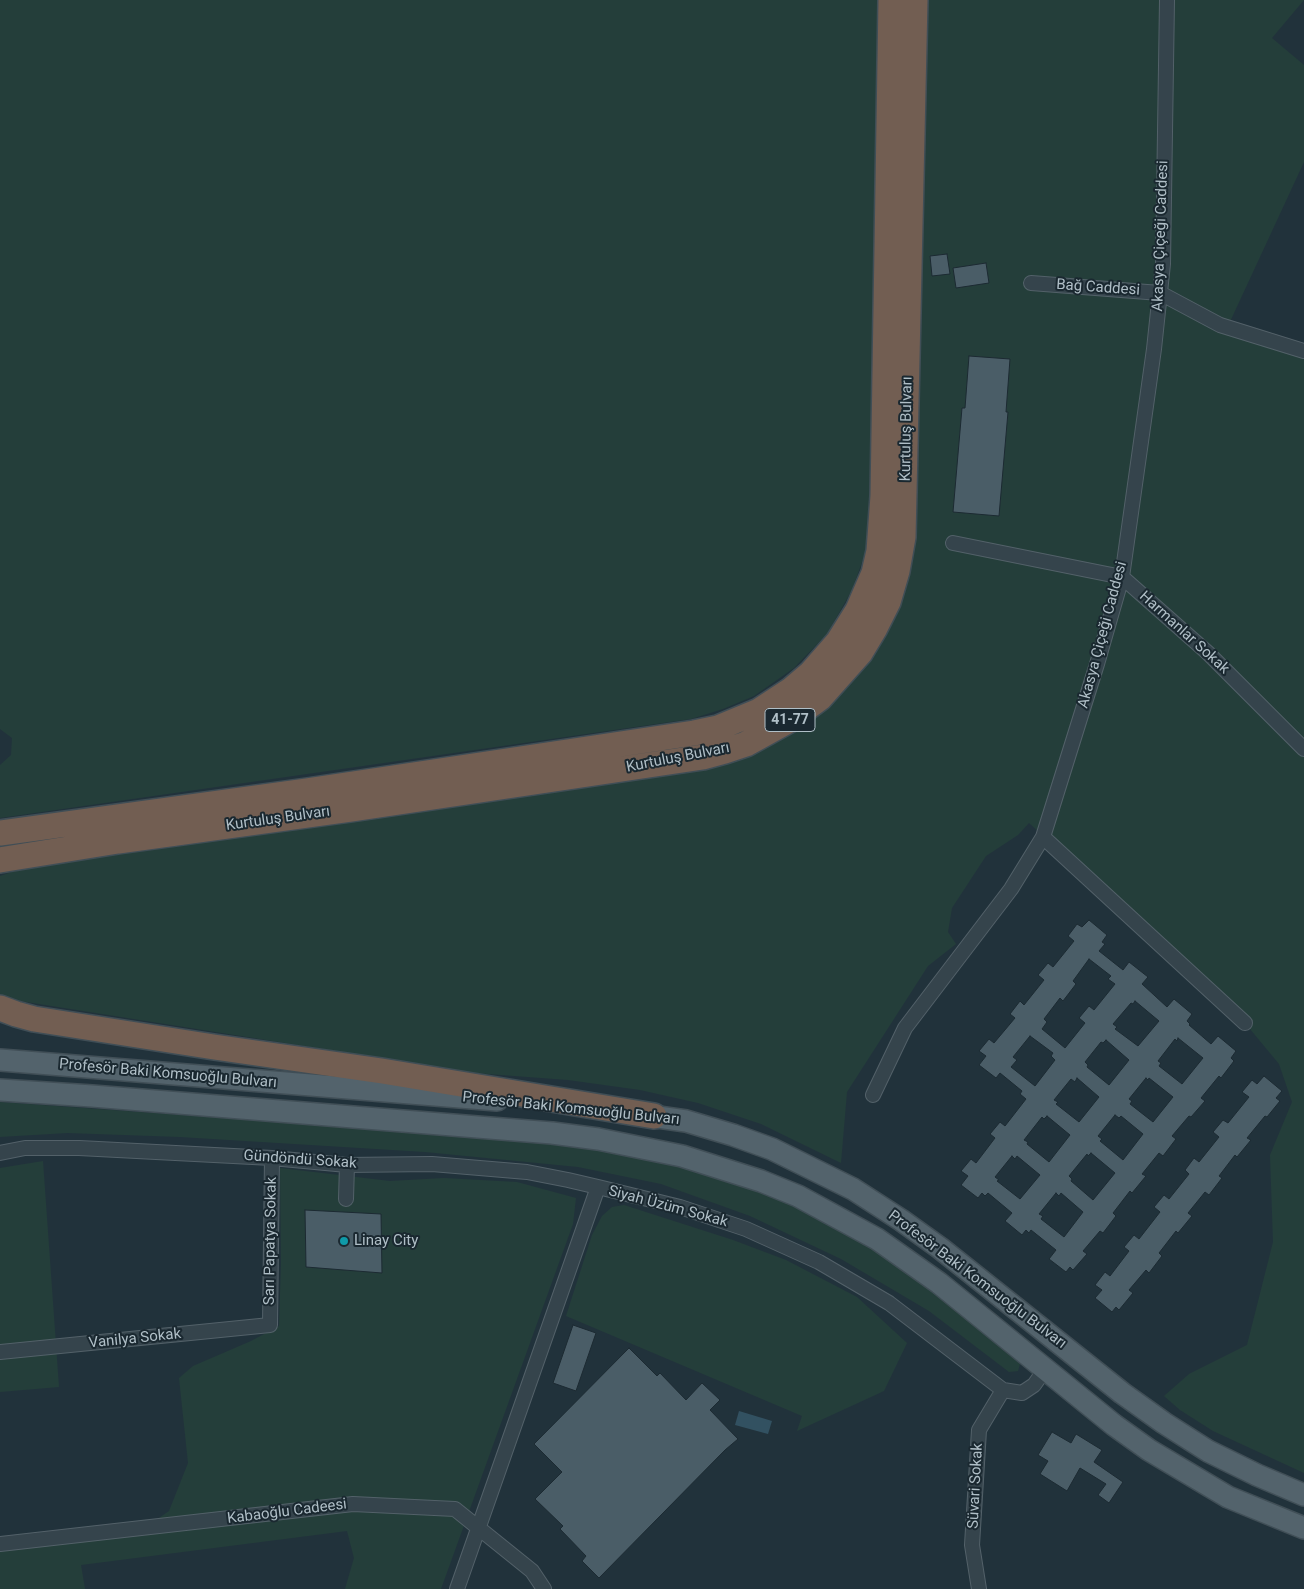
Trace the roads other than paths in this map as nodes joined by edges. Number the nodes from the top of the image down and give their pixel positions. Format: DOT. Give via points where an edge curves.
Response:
graph roads {
  1 [pos="891,0"];
  2 [pos="915,0"];
  3 [pos="1167,0"];
  4 [pos="1031,283"];
  5 [pos="1160,293"];
  6 [pos="1304,351"];
  7 [pos="953,543"];
  8 [pos="1122,577"];
  9 [pos="1304,748"];
  10 [pos="44,827"];
  11 [pos="0,833"];
  12 [pos="1043,837"];
  13 [pos="0,839"];
  14 [pos="46,852"];
  15 [pos="0,860"];
  16 [pos="0,867"];
  17 [pos="0,1008"];
  18 [pos="1245,1023"];
  19 [pos="0,1060"];
  20 [pos="0,1090"];
  21 [pos="873,1095"];
  22 [pos="654,1116"];
  23 [pos="0,1153"];
  24 [pos="272,1158"];
  25 [pos="348,1165"];
  26 [pos="598,1187"];
  27 [pos="346,1199"];
  28 [pos="270,1325"];
  29 [pos="0,1352"];
  30 [pos="1046,1368"];
  31 [pos="1003,1390"];
  32 [pos="1304,1495"];
  33 [pos="478,1527"];
  34 [pos="1304,1528"];
  35 [pos="0,1544"];
  36 [pos="457,1589"];
  37 [pos="544,1589"];
  38 [pos="979,1589"];
  1 -- 10 [label="highway, Kurtuluş Bulvarı / 41-77" via="883,496 879,551 874,573 858,610 838,642 811,673 759,711 718,728 694,733"];
  2 -- 14 [label="highway, Kurtuluş Bulvarı / 41-77" via="904,537 888,602 875,628 860,653 820,698 793,718 746,744 703,757"];
  3 -- 5 [label="street, Akasya Çiçeği Caddesi"];
  4 -- 5 [label="street, Bağ Caddesi"];
  5 -- 6 [label="street, Bağ Caddesi" via="1220,325"];
  5 -- 8 [label="street, Akasya Çiçeği Caddesi"];
  7 -- 8 [label="street"];
  8 -- 9 [label="street, Harmanlar Sokak" via="1208,653"];
  8 -- 12 [label="street, Akasya Çiçeği Caddesi"];
  10 -- 11 [label="highway, 41-77"];
  10 -- 13 [label="highway"];
  12 -- 18 [label="street"];
  12 -- 21 [label="street, Akasya Çiçeği Caddesi" via="1010,889 905,1028"];
  14 -- 15 [label="highway, 41-77"];
  14 -- 16 [label="highway"];
  17 -- 22 [label="highway" via="41,1020"];
  19 -- 22 [label="main road, Profesör Baki Komsuoğlu Bulvarı"];
  20 -- 30 [label="main road, Profesör Baki Komsuoğlu Bulvarı" via="552,1134 682,1156 789,1192 877,1239 940,1283"];
  22 -- 32 [label="main road, Profesör Baki Komsuoğlu Bulvarı" via="686,1121 772,1149 854,1189 940,1248 1164,1423 1208,1451"];
  23 -- 24 [label="street, Gündöndü Sokak" via="25,1148 79,1148"];
  24 -- 25 [label="street, Gündöndü Sokak"];
  24 -- 28 [label="street, Sarı Papatya Sokak"];
  25 -- 26 [label="street, Gündöndü Sokak" via="481,1167 527,1172"];
  25 -- 27 [label="street"];
  26 -- 31 [label="street, Siyah Üzüm Sokak" via="680,1207 746,1229 819,1262 889,1303"];
  26 -- 33 [label="street, Siyah Üzüm Sokak"];
  28 -- 29 [label="street, Vanilya Sokak"];
  30 -- 31 [label="street" via="1034,1385 1022,1393"];
  30 -- 34 [label="main road, Profesör Baki Komsuoğlu Bulvarı" via="1114,1425 1157,1455 1228,1496"];
  31 -- 38 [label="street, Süvari Sokak" via="979,1430 972,1546"];
  33 -- 35 [label="street, Kabaoğlu Cadeesi" via="455,1508 353,1504"];
  33 -- 36 [label="street, Siyah Üzüm Sokak"];
  33 -- 37 [label="street, Kabaoğlu Cadeesi" via="532,1571"];
}
